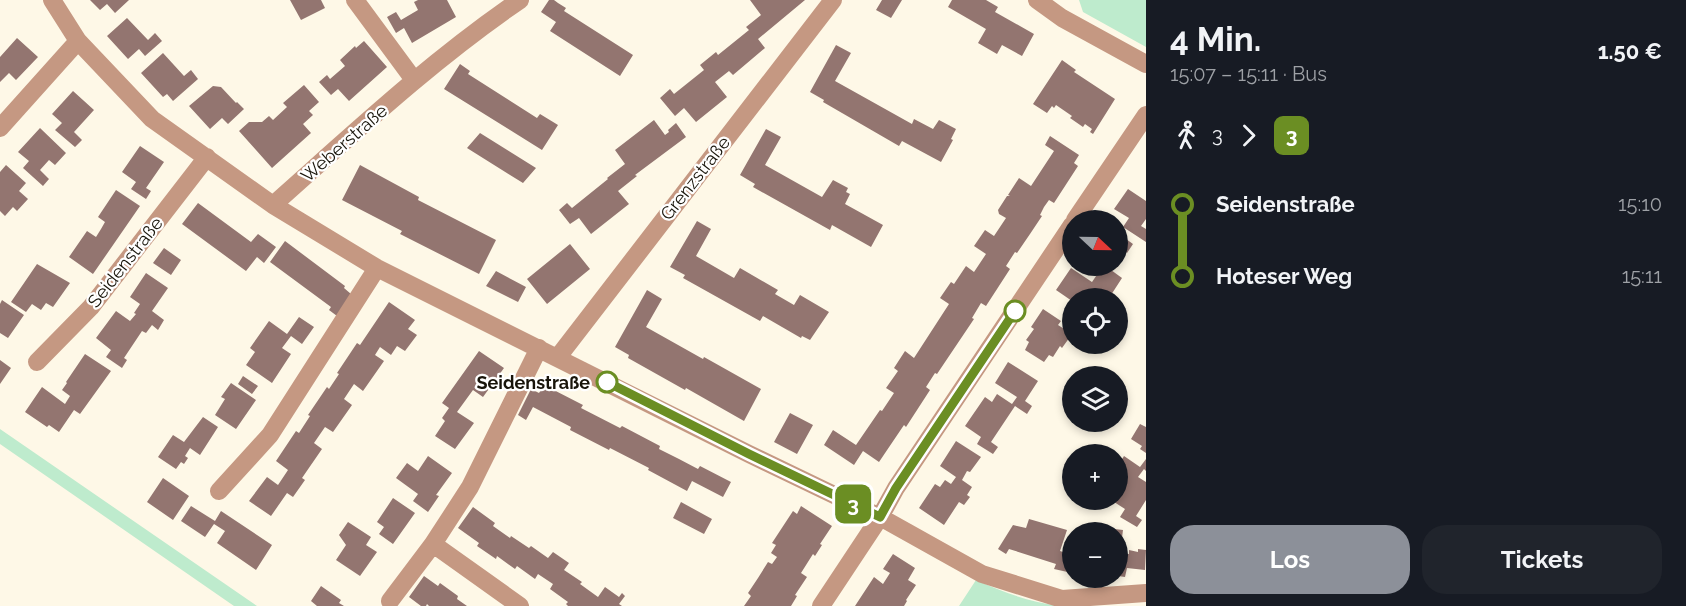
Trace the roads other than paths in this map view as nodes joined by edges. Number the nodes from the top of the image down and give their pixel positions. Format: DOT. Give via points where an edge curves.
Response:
graph roads {
  1 [pos="52,0"];
  2 [pos="355,0"];
  3 [pos="520,0"];
  4 [pos="833,0"];
  5 [pos="1037,0"];
  6 [pos="78,41"];
  7 [pos="1146,64"];
  8 [pos="414,80"];
  9 [pos="1146,115"];
  10 [pos="0,128"];
  11 [pos="207,157"];
  12 [pos="273,205"];
  13 [pos="1082,210"];
  14 [pos="1062,240"];
  15 [pos="377,268"];
  16 [pos="539,348"];
  17 [pos="558,357"];
  18 [pos="37,362"];
  19 [pos="219,491"];
  20 [pos="880,517"];
  21 [pos="433,544"];
  22 [pos="1146,593"];
  23 [pos="390,601"];
  24 [pos="520,606"];
  25 [pos="821,606"];
  1 -- 6 [label="street"];
  2 -- 8 [label="street"];
  3 -- 8 [label="street, Weberstraße"];
  4 -- 17 [label="street, Grenzstraße"];
  5 -- 7 [label="street"];
  6 -- 10 [label="street"];
  6 -- 11 [label="street" via="152,119"];
  8 -- 12 [label="street, Weberstraße"];
  9 -- 13 [label="street"];
  11 -- 12 [label="street"];
  11 -- 18 [label="street, Seidenstraße" via="91,307"];
  12 -- 15 [label="street"];
  14 -- 20 [label="street"];
  15 -- 16 [label="street"];
  15 -- 19 [label="street" via="270,435"];
  16 -- 17 [label="street"];
  16 -- 21 [label="street" via="470,487"];
  17 -- 20 [label="street"];
  20 -- 22 [label="street" via="982,574 1062,599"];
  20 -- 25 [label="street"];
  21 -- 23 [label="street"];
  21 -- 24 [label="street"];
}
